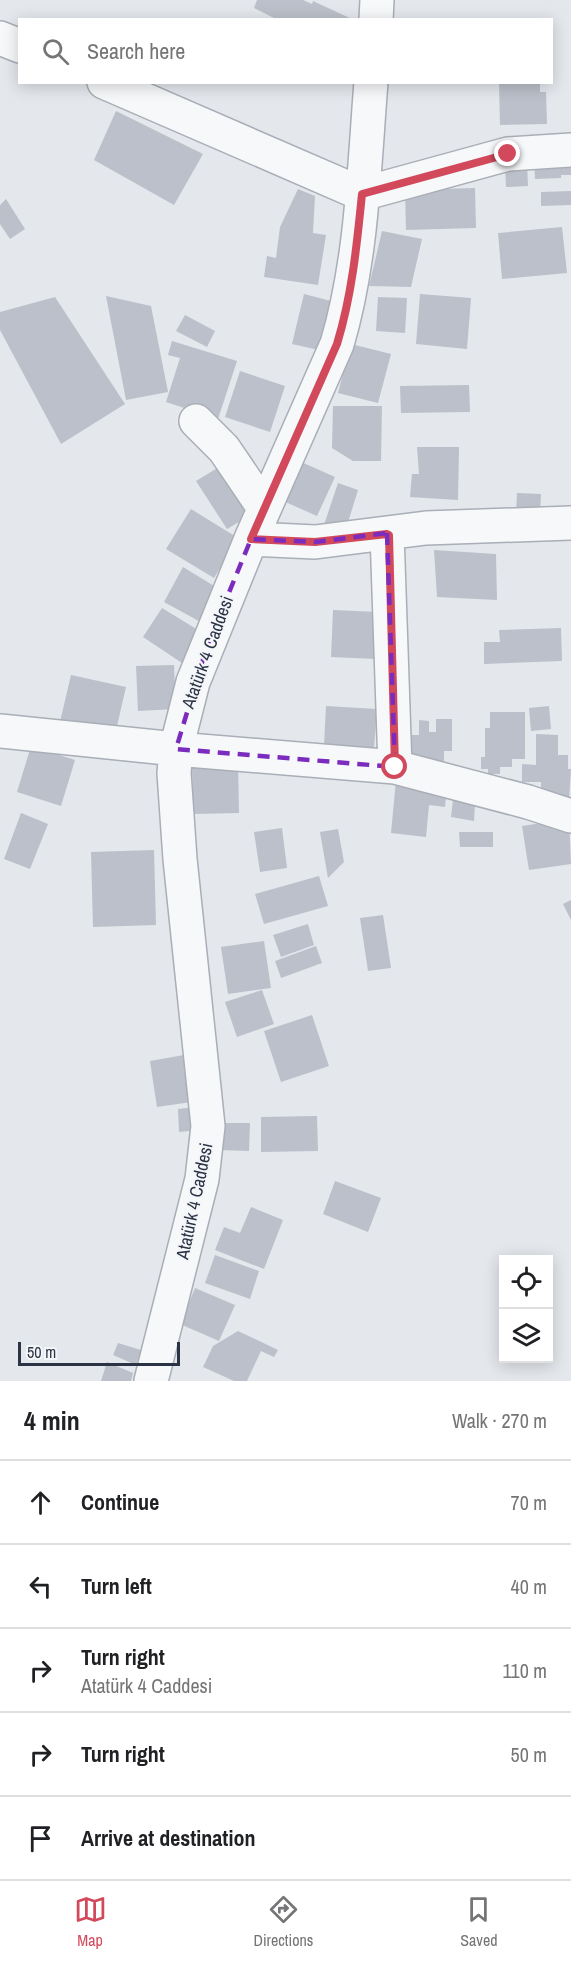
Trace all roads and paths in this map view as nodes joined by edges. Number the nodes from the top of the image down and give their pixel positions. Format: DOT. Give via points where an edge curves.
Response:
graph roads {
  1 [pos="377,0"];
  2 [pos="376,18"];
  3 [pos="0,38"];
  4 [pos="18,45"];
  5 [pos="109,84"];
  6 [pos="371,84"];
  7 [pos="571,150"];
  8 [pos="362,194"];
  9 [pos="196,422"];
  10 [pos="264,508"];
  11 [pos="571,523"];
  12 [pos="387,534"];
  13 [pos="251,539"];
  14 [pos="0,731"];
  15 [pos="176,749"];
  16 [pos="395,767"];
  17 [pos="571,816"];
  18 [pos="151,1381"];
  1 -- 2 [label="street"];
  3 -- 4 [label="street"];
  5 -- 8 [label="street"];
  6 -- 8 [label="street, Atatürk 4 Caddesi"];
  7 -- 8 [label="street" via="508,154"];
  8 -- 10 [label="street, Atatürk 4 Caddesi" via="356,255 337,344"];
  9 -- 10 [label="street" via="224,449"];
  10 -- 13 [label="street, Atatürk 4 Caddesi"];
  11 -- 12 [label="street" via="426,528"];
  12 -- 13 [label="street" via="315,542"];
  12 -- 16 [label="street"];
  13 -- 15 [label="street, Atatürk 4 Caddesi" via="193,682"];
  14 -- 15 [label="street"];
  15 -- 16 [label="street"];
  15 -- 18 [label="street, Atatürk 4 Caddesi" via="180,859 208,1126 202,1179"];
  16 -- 17 [label="street"];
}
